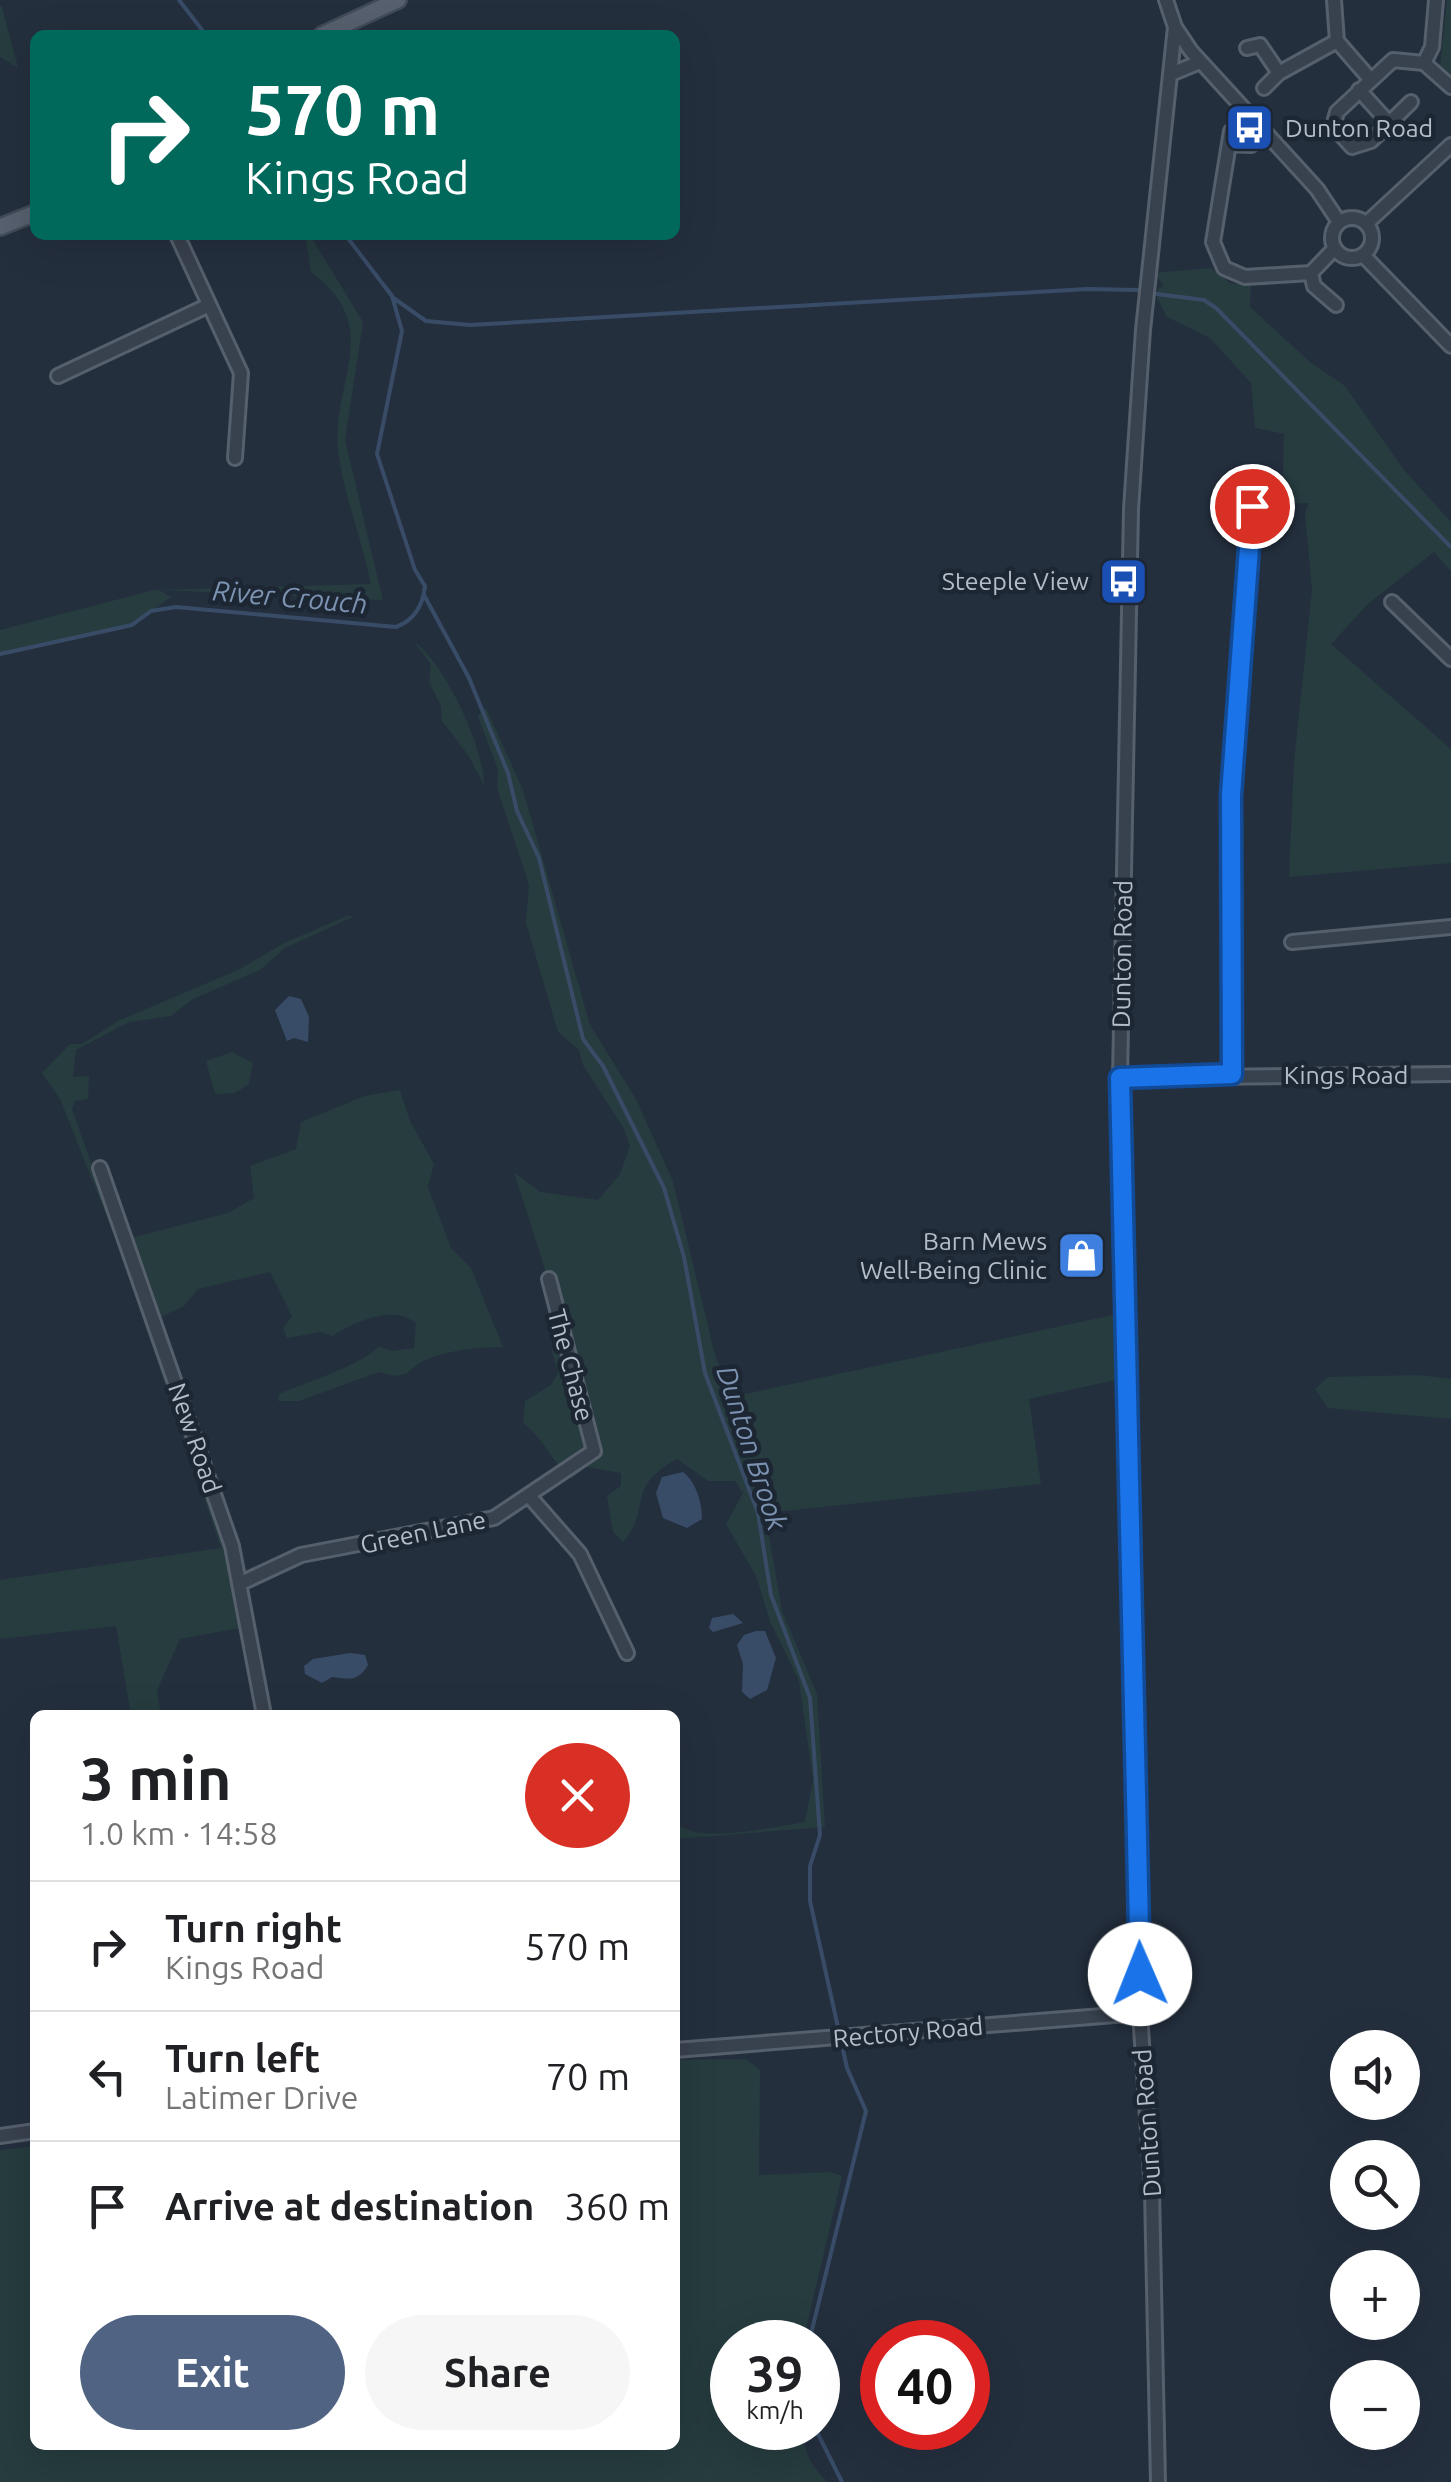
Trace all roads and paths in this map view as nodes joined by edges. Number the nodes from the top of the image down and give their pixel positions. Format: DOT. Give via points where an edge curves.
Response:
graph roads {
  1 [pos="398,0"];
  2 [pos="1166,0"];
  3 [pos="1334,0"];
  4 [pos="1436,0"];
  5 [pos="1175,27"];
  6 [pos="333,30"];
  7 [pos="1337,41"];
  8 [pos="1247,48"];
  9 [pos="1200,62"];
  10 [pos="1424,63"];
  11 [pos="1279,73"];
  12 [pos="1171,74"];
  13 [pos="1370,79"];
  14 [pos="1451,87"];
  15 [pos="1264,88"];
  16 [pos="1359,90"];
  17 [pos="1412,102"];
  18 [pos="1389,123"];
  19 [pos="1451,145"];
  20 [pos="1250,146"];
  21 [pos="30,214"];
  22 [pos="1339,222"];
  23 [pos="1368,222"];
  24 [pos="0,227"];
  25 [pos="179,240"];
  26 [pos="1334,249"];
  27 [pos="1363,255"];
  28 [pos="1311,273"];
  29 [pos="1336,305"];
  30 [pos="207,306"];
  31 [pos="1451,346"];
  32 [pos="58,376"];
  33 [pos="235,458"];
  34 [pos="1231,505"];
  35 [pos="1392,602"];
  36 [pos="1451,659"];
  37 [pos="1451,927"];
  38 [pos="1292,942"];
  39 [pos="1232,1074"];
  40 [pos="1451,1074"];
  41 [pos="1120,1078"];
  42 [pos="100,1168"];
  43 [pos="549,1279"];
  44 [pos="594,1450"];
  45 [pos="530,1497"];
  46 [pos="239,1584"];
  47 [pos="627,1652"];
  48 [pos="263,1710"];
  49 [pos="1140,2013"];
  50 [pos="680,2050"];
  51 [pos="30,2132"];
  52 [pos="0,2136"];
  53 [pos="1158,2482"];
  1 -- 6 [label="main road"];
  2 -- 5 [label="street"];
  3 -- 7 [label="street"];
  4 -- 10 [label="street"];
  5 -- 9 [label="street"];
  5 -- 12 [label="street, Dunton Road"];
  7 -- 11 [label="street"];
  7 -- 13 [label="street"];
  8 -- 11 [label="street" via="1260,45"];
  9 -- 12 [label="street"];
  9 -- 22 [label="street"];
  10 -- 13 [label="street" via="1394,60"];
  10 -- 14 [label="street"];
  11 -- 15 [label="street"];
  12 -- 41 [label="street, Dunton Road" via="1130,508"];
  13 -- 16 [label="street"];
  16 -- 18 [label="street"];
  16 -- 18 [label="street" via="1336,112 1332,126 1352,146 1371,142"];
  17 -- 18 [label="street"];
  19 -- 23 [label="street"];
  20 -- 28 [label="street" via="1231,138 1213,242 1224,268 1245,276"];
  21 -- 24 [label="main road"];
  22 -- 23 [label="street"];
  22 -- 26 [label="street"];
  23 -- 27 [label="street" via="1372,244"];
  25 -- 30 [label="street"];
  26 -- 27 [label="street" via="1350,258"];
  26 -- 28 [label="street"];
  27 -- 31 [label="street"];
  28 -- 29 [label="street" via="1314,286 1328,290"];
  30 -- 32 [label="street"];
  30 -- 33 [label="street" via="241,373"];
  34 -- 39 [label="street" via="1252,506 1231,795"];
  35 -- 36 [label="street"];
  37 -- 38 [label="street"];
  39 -- 40 [label="street, Kings Road"];
  39 -- 41 [label="street, Kings Road"];
  41 -- 49 [label="street, Dunton Road"];
  42 -- 46 [label="street, New Road" via="232,1546"];
  43 -- 44 [label="street, The Chase"];
  44 -- 45 [label="street, Green Lane"];
  45 -- 46 [label="street, Green Lane" via="494,1518 301,1555"];
  45 -- 47 [label="street" via="580,1554"];
  46 -- 48 [label="street, New Road"];
  49 -- 50 [label="street, Rectory Road"];
  49 -- 53 [label="street, Dunton Road" via="1152,2190"];
  51 -- 52 [label="street"];
}
